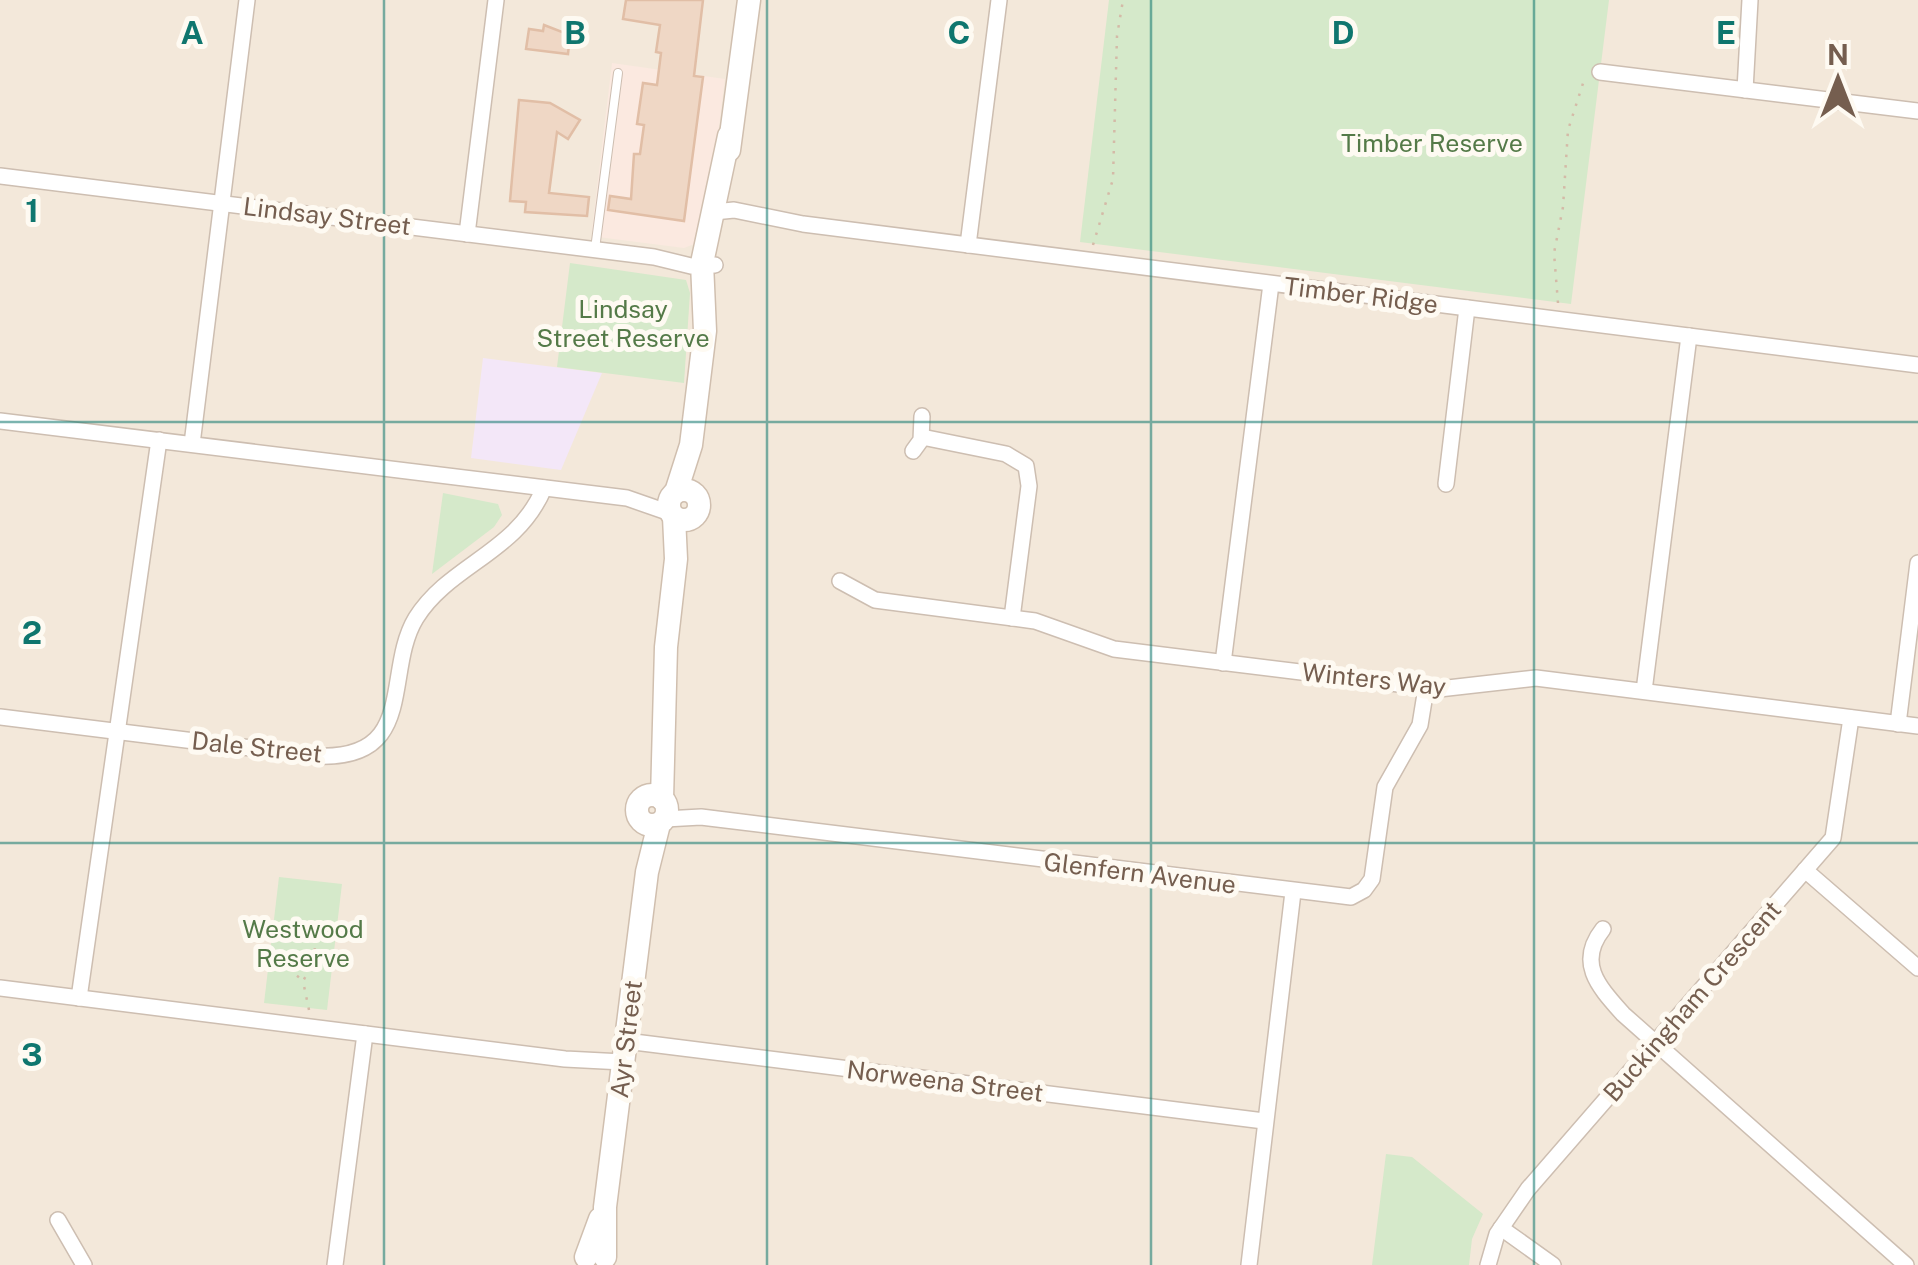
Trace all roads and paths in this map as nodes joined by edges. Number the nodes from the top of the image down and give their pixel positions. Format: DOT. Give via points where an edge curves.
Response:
graph roads {
  1 [pos="247,0"];
  2 [pos="496,0"];
  3 [pos="999,0"];
  4 [pos="1123,0"];
  5 [pos="1750,0"];
  6 [pos="746,5"];
  7 [pos="1593,71"];
  8 [pos="618,74"];
  9 [pos="1738,89"];
  10 [pos="1918,112"];
  11 [pos="0,176"];
  12 [pos="222,203"];
  13 [pos="721,213"];
  14 [pos="466,234"];
  15 [pos="968,245"];
  16 [pos="1093,246"];
  17 [pos="594,249"];
  18 [pos="707,263"];
  19 [pos="1271,284"];
  20 [pos="1558,304"];
  21 [pos="1468,308"];
  22 [pos="1689,336"];
  23 [pos="1918,365"];
  24 [pos="922,416"];
  25 [pos="0,421"];
  26 [pos="159,440"];
  27 [pos="192,444"];
  28 [pos="1446,484"];
  29 [pos="544,488"];
  30 [pos="680,505"];
  31 [pos="1918,563"];
  32 [pos="840,582"];
  33 [pos="1012,618"];
  34 [pos="1222,663"];
  35 [pos="1426,688"];
  36 [pos="1644,691"];
  37 [pos="0,716"];
  38 [pos="1851,718"];
  39 [pos="1898,724"];
  40 [pos="1918,726"];
  41 [pos="116,731"];
  42 [pos="655,810"];
  43 [pos="1805,870"];
  44 [pos="1293,892"];
  45 [pos="316,930"];
  46 [pos="1603,930"];
  47 [pos="1918,968"];
  48 [pos="288,969"];
  49 [pos="303,982"];
  50 [pos="0,988"];
  51 [pos="79,998"];
  52 [pos="309,1012"];
  53 [pos="365,1034"];
  54 [pos="1654,1045"];
  55 [pos="624,1058"];
  56 [pos="1264,1121"];
  57 [pos="58,1220"];
  58 [pos="1500,1228"];
  59 [pos="602,1262"];
  60 [pos="84,1265"];
  61 [pos="335,1265"];
  62 [pos="1249,1265"];
  63 [pos="1488,1265"];
  64 [pos="1552,1265"];
  65 [pos="1906,1265"];
  1 -- 12 [label="street"];
  2 -- 14 [label="street"];
  3 -- 15 [label="street"];
  4 -- 16 [label="path" via="1113,179"];
  5 -- 9 [label="street"];
  6 -- 13 [label="street, Ayr Street"];
  7 -- 9 [label="street"];
  7 -- 20 [label="path" via="1566,148 1554,253"];
  8 -- 17 [label="lane"];
  9 -- 10 [label="street"];
  11 -- 12 [label="street, Lindsay Street"];
  12 -- 14 [label="street, Lindsay Street"];
  12 -- 27 [label="street"];
  13 -- 15 [label="street, Timber Ridge"];
  13 -- 18 [label="street, Ayr Street"];
  14 -- 17 [label="street, Lindsay Street"];
  15 -- 19 [label="street, Timber Ridge"];
  17 -- 18 [label="street, Lindsay Street"];
  18 -- 30 [label="street, Ayr Street" via="714,295"];
  19 -- 21 [label="street, Timber Ridge"];
  19 -- 34 [label="street"];
  21 -- 22 [label="street, Timber Ridge"];
  21 -- 28 [label="street"];
  22 -- 23 [label="street, Timber Ridge"];
  22 -- 36 [label="street"];
  24 -- 33 [label="street" via="917,444 1006,454 1026,466"];
  25 -- 26 [label="street"];
  26 -- 27 [label="street"];
  26 -- 41 [label="street"];
  27 -- 29 [label="street"];
  29 -- 30 [label="street"];
  29 -- 41 [label="street, Dale Street" via="508,541 421,611 407,640 393,714 363,746 316,756"];
  30 -- 42 [label="street, Ayr Street"];
  31 -- 39 [label="street"];
  32 -- 33 [label="street, Winters Way" via="875,600"];
  33 -- 34 [label="street, Winters Way" via="1101,647"];
  34 -- 35 [label="street, Winters Way"];
  35 -- 36 [label="street, Winters Way" via="1524,677"];
  35 -- 44 [label="street, Glenfern Avenue" via="1420,725 1385,787 1369,884 1342,898"];
  36 -- 38 [label="street, Winters Way"];
  37 -- 41 [label="street, Dale Street"];
  38 -- 39 [label="street, Winters Way"];
  38 -- 43 [label="street, Buckingham Crescent" via="1836,829"];
  39 -- 40 [label="street, Winters Way"];
  41 -- 51 [label="street"];
  42 -- 44 [label="street, Glenfern Avenue"];
  42 -- 55 [label="street, Ayr Street"];
  43 -- 47 [label="street"];
  43 -- 54 [label="street, Buckingham Crescent"];
  44 -- 56 [label="street"];
  45 -- 49 [label="path" via="314,962"];
  46 -- 54 [label="street" via="1591,950 1591,972"];
  48 -- 49 [label="path"];
  49 -- 52 [label="path"];
  50 -- 51 [label="street, Norweena Street"];
  51 -- 53 [label="street, Norweena Street"];
  53 -- 55 [label="street, Norweena Street" via="565,1059"];
  53 -- 61 [label="street"];
  54 -- 58 [label="street, Buckingham Crescent"];
  54 -- 65 [label="street"];
  55 -- 56 [label="street, Norweena Street"];
  55 -- 59 [label="street, Ayr Street"];
  56 -- 62 [label="street"];
  57 -- 60 [label="street"];
  58 -- 63 [label="street, Buckingham Crescent"];
  58 -- 64 [label="street"];
}
